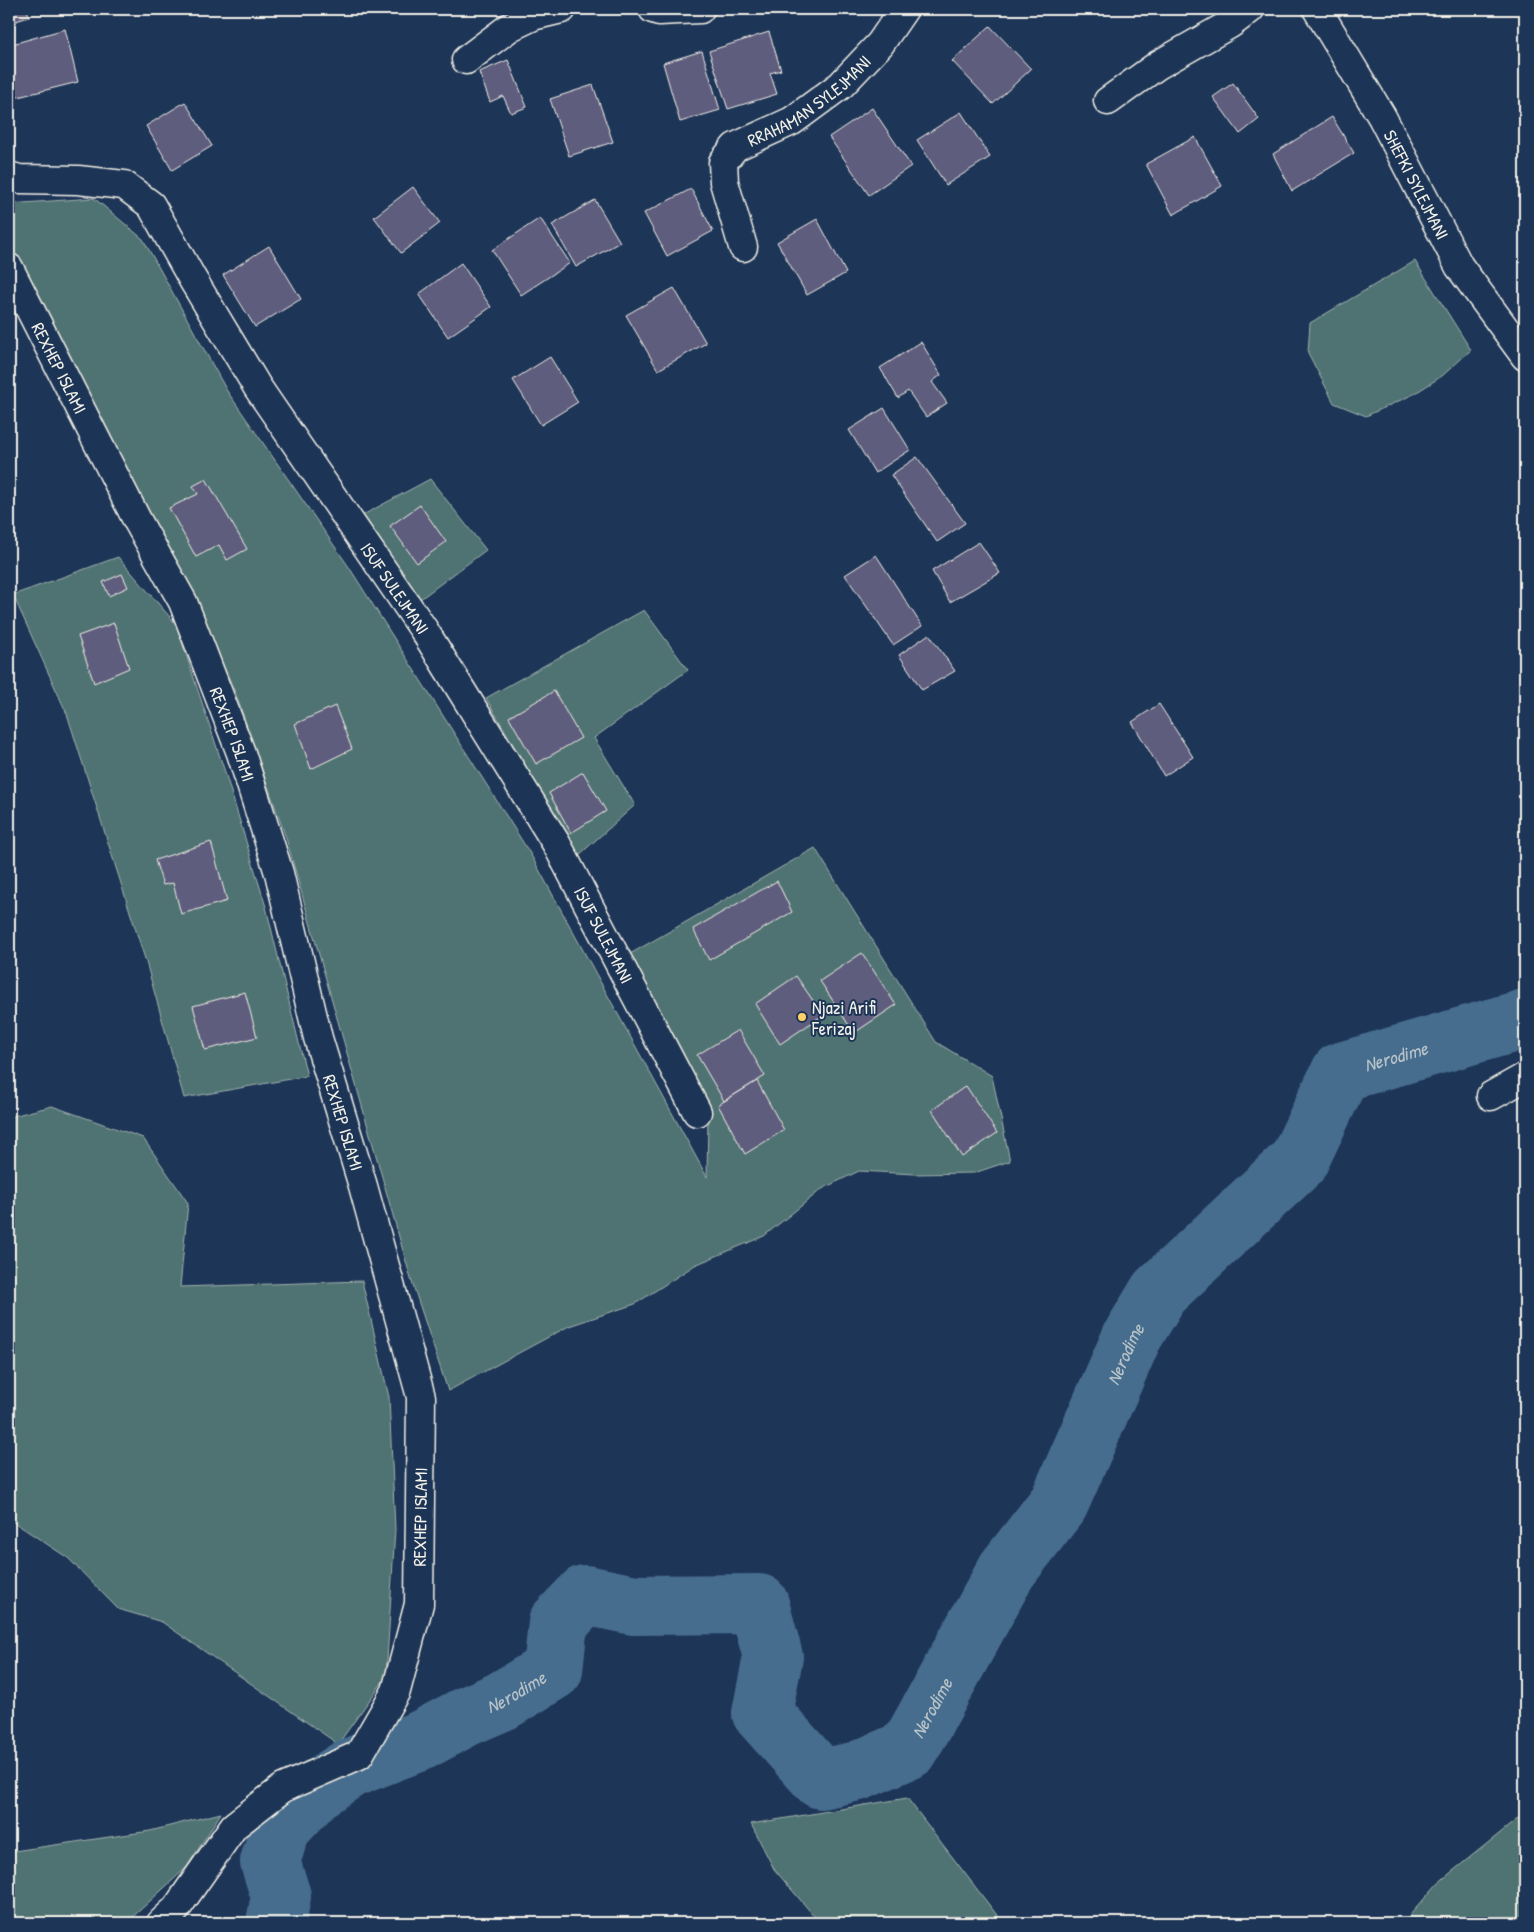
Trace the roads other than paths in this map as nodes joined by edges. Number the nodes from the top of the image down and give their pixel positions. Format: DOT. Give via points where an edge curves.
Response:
graph roads {
  1 [pos="562,9"];
  2 [pos="653,9"];
  3 [pos="700,9"];
  4 [pos="904,9"];
  5 [pos="1250,9"];
  6 [pos="1316,9"];
  7 [pos="466,60"];
  8 [pos="1108,101"];
  9 [pos="9,176"];
  10 [pos="743,247"];
  11 [pos="9,268"];
  12 [pos="1525,356"];
  13 [pos="1525,1077"];
  14 [pos="1491,1096"];
  15 [pos="697,1112"];
  16 [pos="161,1923"];
  1 -- 7 [label="street" via="533,16 510,27"];
  2 -- 3 [label="street"];
  4 -- 10 [label="street, RRAHAMAN SYLEJMANI" via="880,44 841,85 792,121 735,147 723,162 724,182"];
  5 -- 8 [label="street" via="1158,65"];
  6 -- 12 [label="street, SHEFKI SYLEJMANI" via="1382,117 1459,266"];
  9 -- 15 [label="street, ISUF SULEJMANI" via="124,185 151,205 258,388 424,630 556,842"];
  11 -- 16 [label="street, REXHEP ISLAMI" via="133,512 183,602 242,753 279,873 318,1038 421,1397 419,1604 396,1691 360,1756 283,1788 234,1826 176,1909"];
  13 -- 14 [label="street"];
}
